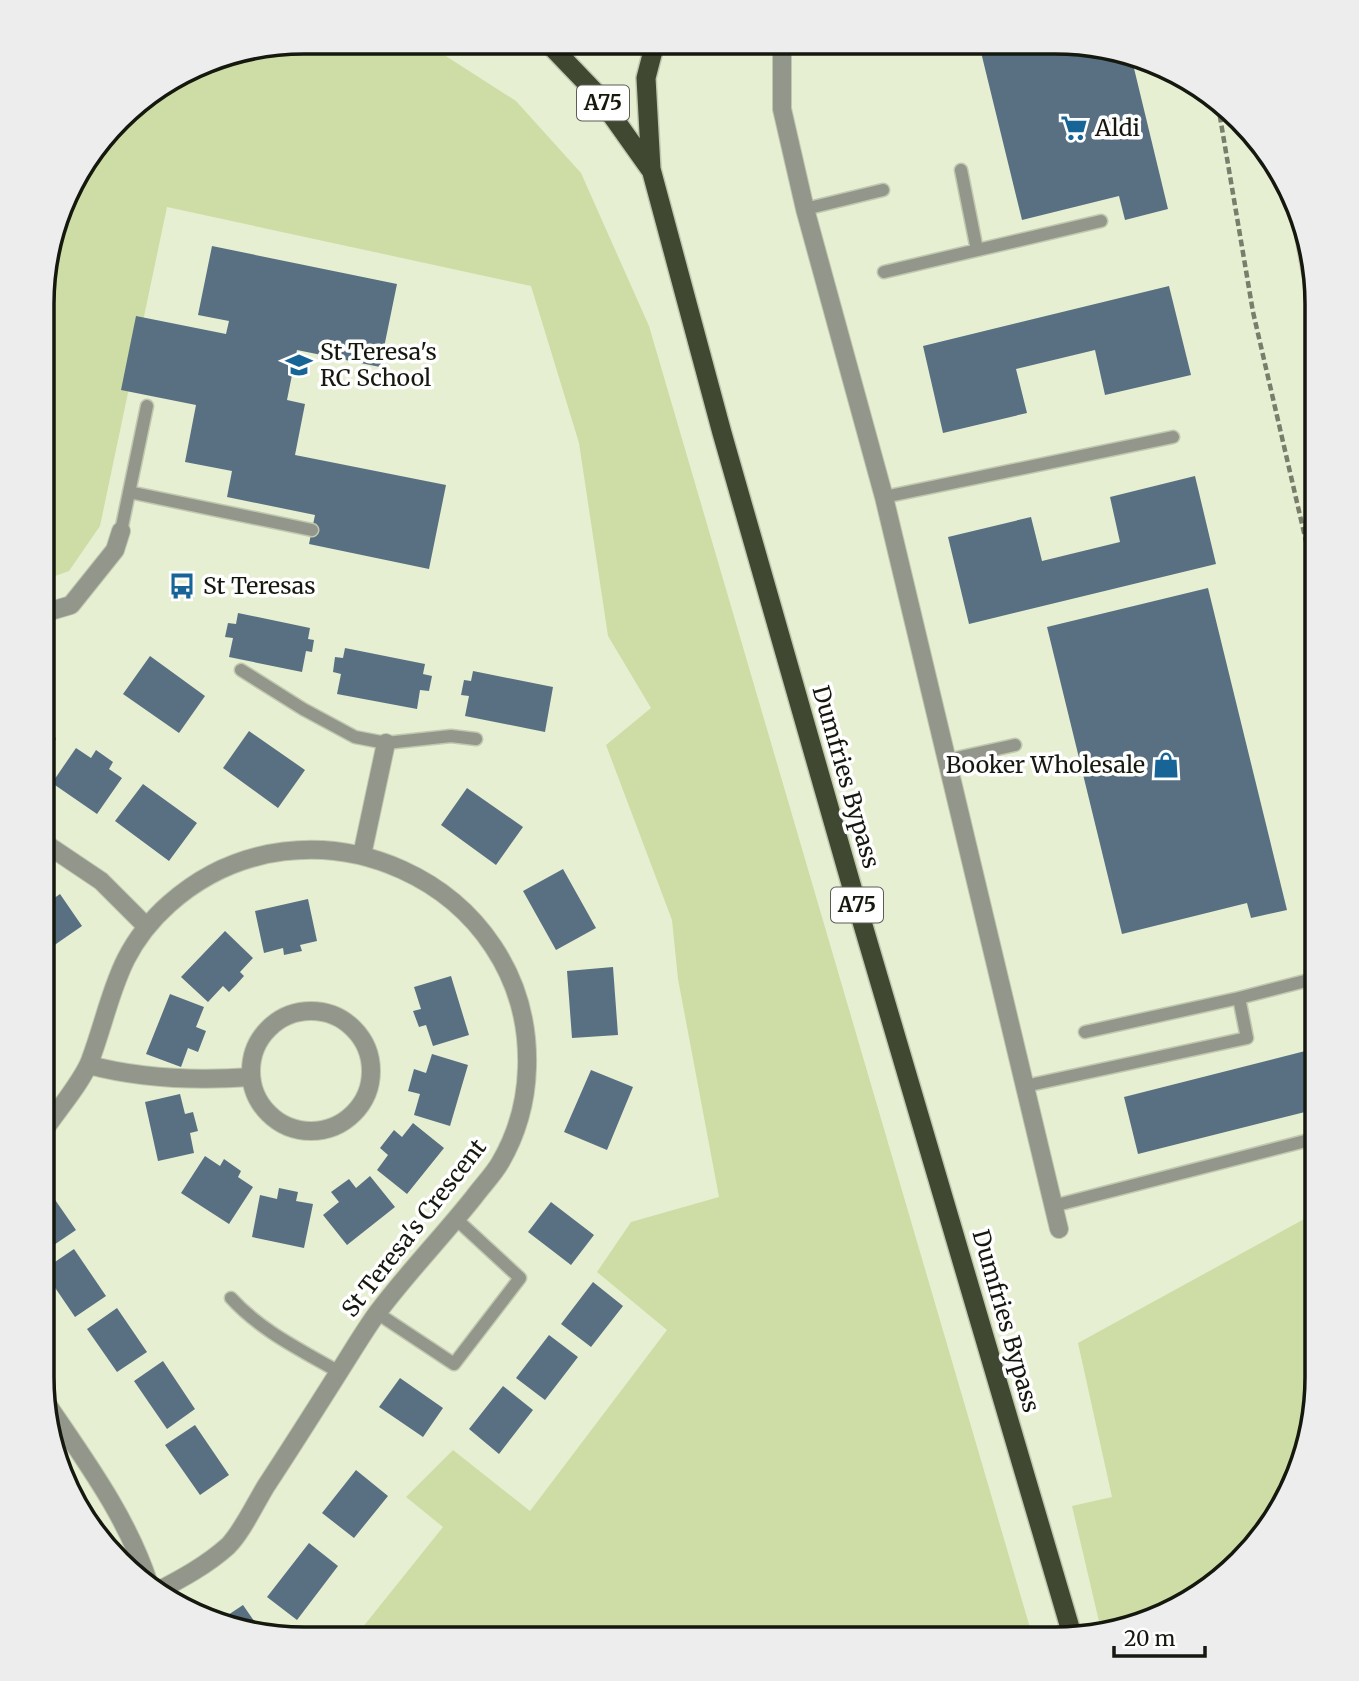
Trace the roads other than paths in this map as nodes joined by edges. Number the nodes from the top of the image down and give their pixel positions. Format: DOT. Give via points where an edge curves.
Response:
graph roads {
  1 [pos="782,54"];
  2 [pos="559,55"];
  3 [pos="652,55"];
  4 [pos="651,169"];
  5 [pos="961,170"];
  6 [pos="883,190"];
  7 [pos="805,209"];
  8 [pos="1101,220"];
  9 [pos="977,250"];
  10 [pos="884,272"];
  11 [pos="147,406"];
  12 [pos="1173,437"];
  13 [pos="129,492"];
  14 [pos="884,497"];
  15 [pos="312,530"];
  16 [pos="121,531"];
  17 [pos="54,610"];
  18 [pos="241,670"];
  19 [pos="477,738"];
  20 [pos="386,743"];
  21 [pos="1015,745"];
  22 [pos="947,760"];
  23 [pos="54,849"];
  24 [pos="362,855"];
  25 [pos="147,927"];
  26 [pos="1305,981"];
  27 [pos="1239,998"];
  28 [pos="1085,1032"];
  29 [pos="89,1065"];
  30 [pos="251,1077"];
  31 [pos="1025,1086"];
  32 [pos="54,1116"];
  33 [pos="1305,1141"];
  34 [pos="1053,1206"];
  35 [pos="456,1219"];
  36 [pos="1059,1229"];
  37 [pos="231,1298"];
  38 [pos="377,1313"];
  39 [pos="339,1372"];
  40 [pos="58,1421"];
  41 [pos="144,1569"];
  42 [pos="167,1586"];
  43 [pos="1069,1626"];
  1 -- 7 [label="street" via="782,109"];
  2 -- 4 [label="highway, Dumfries Bypass / A75" via="596,93"];
  3 -- 4 [label="highway, Dumfries Bypass / A75" via="646,78"];
  4 -- 43 [label="highway, Dumfries Bypass / A75" via="855,898"];
  5 -- 9 [label="lane"];
  6 -- 7 [label="lane"];
  7 -- 14 [label="street"];
  8 -- 9 [label="lane"];
  9 -- 10 [label="lane"];
  11 -- 13 [label="lane"];
  12 -- 14 [label="lane"];
  13 -- 15 [label="lane"];
  13 -- 16 [label="lane"];
  14 -- 22 [label="street"];
  16 -- 17 [label="street" via="115,550 71,605"];
  18 -- 20 [label="lane" via="345,733"];
  19 -- 20 [label="lane"];
  20 -- 24 [label="street"];
  21 -- 22 [label="lane"];
  22 -- 31 [label="street"];
  23 -- 25 [label="street" via="101,881"];
  24 -- 25 [label="street, St Teresa's Crescent" via="303,849 244,860 191,887"];
  24 -- 35 [label="street, St Teresa's Crescent" via="411,873 457,905 495,951 519,1007 527,1067 517,1126 499,1165"];
  25 -- 29 [label="street, St Teresa's Crescent" via="114,982"];
  26 -- 27 [label="lane"];
  27 -- 28 [label="lane"];
  27 -- 31 [label="lane" via="1247,1038"];
  29 -- 30 [label="street" via="141,1076 205,1081"];
  29 -- 32 [label="street, St Teresa's Crescent"];
  30 -- 30 [label="street" via="259,1041 286,1016 305,1011 324,1012 356,1031 371,1065 361,1105 346,1120 327,1129 306,1131 269,1115 256,1098"];
  31 -- 34 [label="street"];
  33 -- 34 [label="lane"];
  34 -- 36 [label="street"];
  35 -- 38 [label="street, St Teresa's Crescent"];
  35 -- 38 [label="lane" via="520,1279 454,1364"];
  37 -- 39 [label="lane" via="248,1317"];
  38 -- 39 [label="street, St Teresa's Crescent"];
  39 -- 42 [label="street, St Teresa's Crescent" via="230,1544"];
  40 -- 41 [label="street" via="117,1509"];
}
